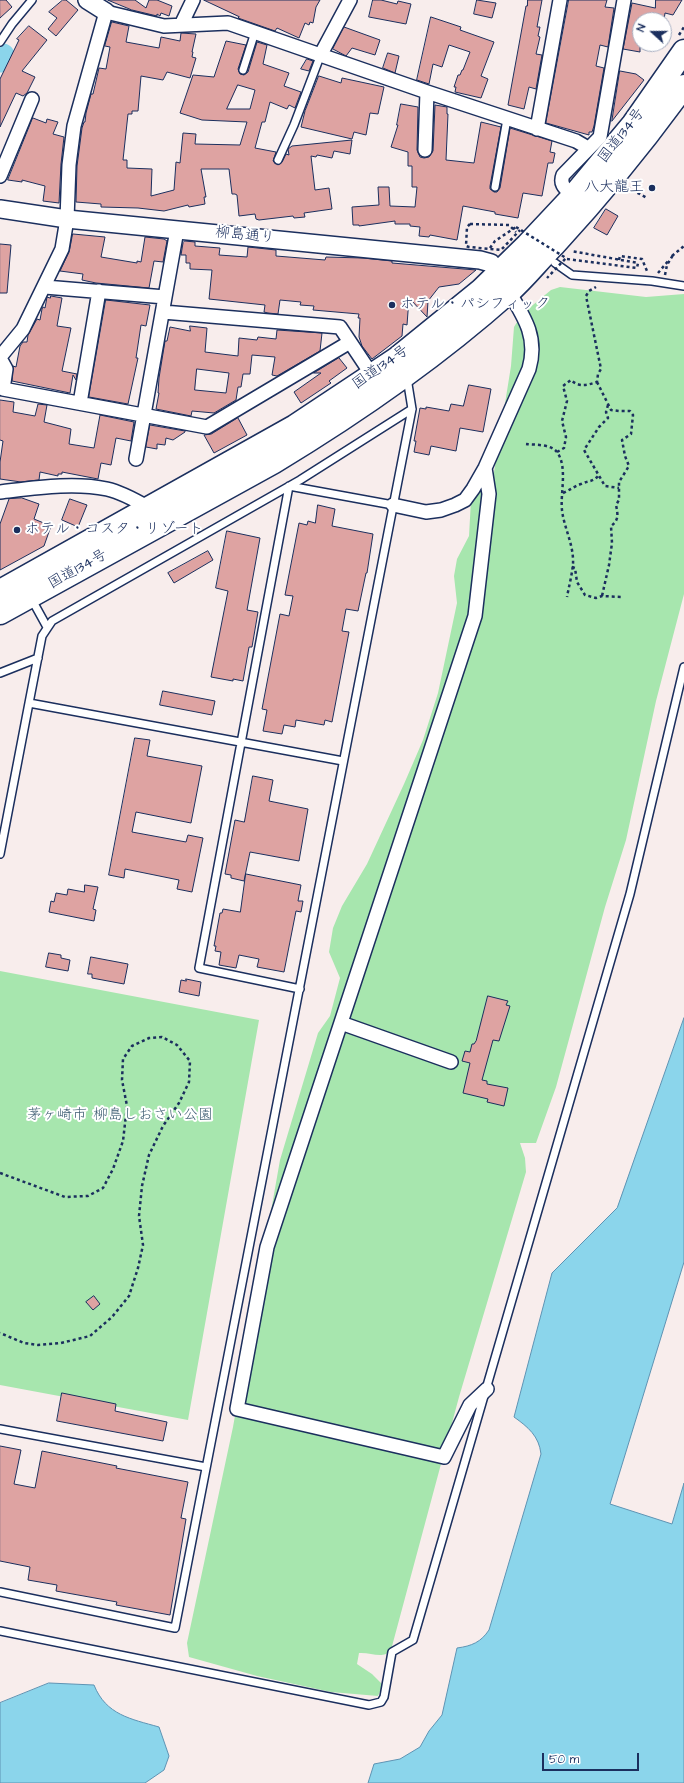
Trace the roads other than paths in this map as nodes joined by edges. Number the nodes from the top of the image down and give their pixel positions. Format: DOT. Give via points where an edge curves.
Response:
graph roads {
  1 [pos="32,0"];
  2 [pos="87,0"];
  3 [pos="193,0"];
  4 [pos="350,0"];
  5 [pos="560,0"];
  6 [pos="624,0"];
  7 [pos="106,12"];
  8 [pos="181,24"];
  9 [pos="255,32"];
  10 [pos="0,42"];
  11 [pos="684,51"];
  12 [pos="321,54"];
  13 [pos="243,70"];
  14 [pos="684,86"];
  15 [pos="427,92"];
  16 [pos="32,99"];
  17 [pos="507,119"];
  18 [pos="537,129"];
  19 [pos="588,148"];
  20 [pos="425,150"];
  21 [pos="278,160"];
  22 [pos="0,176"];
  23 [pos="495,187"];
  24 [pos="573,196"];
  25 [pos="0,209"];
  26 [pos="67,219"];
  27 [pos="177,230"];
  28 [pos="555,263"];
  29 [pos="500,276"];
  30 [pos="45,286"];
  31 [pos="684,286"];
  32 [pos="99,291"];
  33 [pos="165,297"];
  34 [pos="163,312"];
  35 [pos="350,342"];
  36 [pos="0,357"];
  37 [pos="372,375"];
  38 [pos="407,376"];
  39 [pos="80,403"];
  40 [pos="412,409"];
  41 [pos="144,414"];
  42 [pos="136,459"];
  43 [pos="485,468"];
  44 [pos="289,486"];
  45 [pos="0,492"];
  46 [pos="393,505"];
  47 [pos="149,508"];
  48 [pos="0,591"];
  49 [pos="30,597"];
  50 [pos="0,613"];
  51 [pos="47,627"];
  52 [pos="38,658"];
  53 [pos="684,667"];
  54 [pos="0,673"];
  55 [pos="29,703"];
  56 [pos="241,742"];
  57 [pos="344,761"];
  58 [pos="0,854"];
  59 [pos="300,988"];
  60 [pos="341,1023"];
  61 [pos="452,1062"];
  62 [pos="487,1389"];
  63 [pos="0,1429"];
  64 [pos="206,1467"];
  65 [pos="0,1592"];
  66 [pos="0,1631"];
  1 -- 10 [label="lane"];
  2 -- 7 [label="street"];
  3 -- 8 [label="street"];
  4 -- 12 [label="street"];
  5 -- 18 [label="street"];
  6 -- 19 [label="street" via="600,137"];
  7 -- 8 [label="street" via="164,26"];
  7 -- 26 [label="street" via="74,126 69,165"];
  8 -- 9 [label="street" via="228,23"];
  9 -- 12 [label="street"];
  9 -- 13 [label="lane"];
  11 -- 24 [label="highway, 国道134号" via="633,124"];
  12 -- 15 [label="street"];
  12 -- 21 [label="lane" via="294,126"];
  14 -- 29 [label="highway, 国道134号" via="651,133 588,209"];
  15 -- 17 [label="street"];
  15 -- 20 [label="street"];
  16 -- 22 [label="street"];
  17 -- 18 [label="street"];
  17 -- 23 [label="lane"];
  18 -- 19 [label="street" via="576,141"];
  19 -- 24 [label="street" via="560,181"];
  24 -- 29 [label="highway, 国道134号"];
  25 -- 26 [label="street, 柳島通り"];
  26 -- 27 [label="street, 柳島通り"];
  26 -- 30 [label="street" via="62,249"];
  27 -- 29 [label="street, 柳島通り" via="480,260"];
  27 -- 33 [label="street"];
  28 -- 31 [label="lane" via="572,275 666,282"];
  29 -- 37 [label="highway, 国道134号"];
  29 -- 38 [label="highway, 国道134号"];
  29 -- 43 [label="street" via="529,328 533,356"];
  30 -- 32 [label="street"];
  30 -- 36 [label="street" via="23,329"];
  32 -- 33 [label="street"];
  32 -- 39 [label="street"];
  33 -- 34 [label="street"];
  34 -- 35 [label="street" via="340,327"];
  34 -- 41 [label="street"];
  35 -- 37 [label="street"];
  35 -- 41 [label="street" via="208,427"];
  36 -- 39 [label="street" via="6,368 3,389"];
  37 -- 47 [label="highway, 国道134号" via="296,426"];
  38 -- 40 [label="lane"];
  38 -- 49 [label="highway, 国道134号" via="274,462"];
  39 -- 41 [label="street"];
  40 -- 44 [label="lane"];
  40 -- 46 [label="lane"];
  41 -- 42 [label="street"];
  43 -- 46 [label="street" via="465,500 455,505 426,512"];
  43 -- 60 [label="street" via="489,494 475,616"];
  44 -- 46 [label="lane"];
  44 -- 51 [label="lane" via="52,620"];
  44 -- 56 [label="lane"];
  45 -- 47 [label="street" via="75,486 108,489"];
  46 -- 57 [label="lane"];
  47 -- 48 [label="highway, 国道134号"];
  49 -- 50 [label="highway, 国道134号"];
  49 -- 51 [label="lane"];
  51 -- 52 [label="lane" via="42,636"];
  52 -- 54 [label="lane"];
  52 -- 55 [label="lane"];
  53 -- 62 [label="lane" via="630,894"];
  55 -- 56 [label="lane"];
  55 -- 58 [label="lane"];
  56 -- 57 [label="lane"];
  56 -- 59 [label="lane" via="199,968"];
  57 -- 59 [label="lane"];
  59 -- 64 [label="lane"];
  60 -- 61 [label="street"];
  60 -- 62 [label="street" via="267,1247 237,1409 444,1458 470,1405"];
  62 -- 66 [label="lane" via="413,1640 392,1652 381,1702 369,1705"];
  63 -- 64 [label="lane"];
  64 -- 65 [label="lane" via="175,1628"];
}
